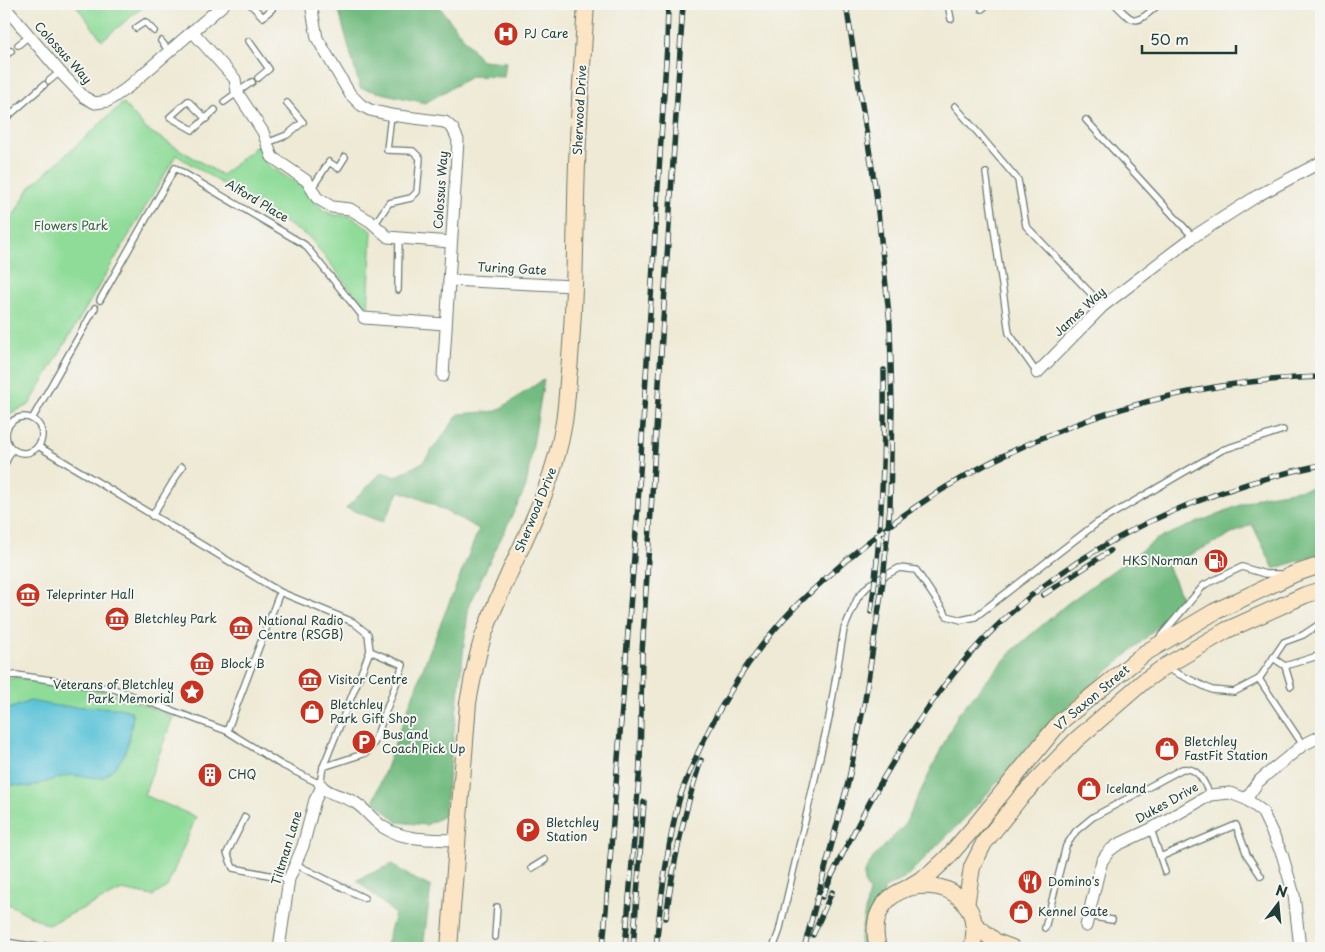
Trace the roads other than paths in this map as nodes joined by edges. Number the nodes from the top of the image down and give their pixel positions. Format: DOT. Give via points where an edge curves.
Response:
graph roads {
  1 [pos="250,4"];
  2 [pos="310,4"];
  3 [pos="586,4"];
  4 [pos="948,4"];
  5 [pos="981,4"];
  6 [pos="988,4"];
  7 [pos="1115,4"];
  8 [pos="1159,4"];
  9 [pos="4,6"];
  10 [pos="216,6"];
  11 [pos="272,9"];
  12 [pos="951,19"];
  13 [pos="136,28"];
  14 [pos="154,31"];
  15 [pos="192,31"];
  16 [pos="29,36"];
  17 [pos="161,41"];
  18 [pos="249,41"];
  19 [pos="18,45"];
  20 [pos="11,51"];
  21 [pos="169,51"];
  22 [pos="4,57"];
  23 [pos="60,72"];
  24 [pos="258,78"];
  25 [pos="252,82"];
  26 [pos="237,92"];
  27 [pos="224,102"];
  28 [pos="288,103"];
  29 [pos="955,106"];
  30 [pos="215,110"];
  31 [pos="391,115"];
  32 [pos="206,119"];
  33 [pos="4,120"];
  34 [pos="1086,120"];
  35 [pos="267,143"];
  36 [pos="345,157"];
  37 [pos="1321,162"];
  38 [pos="986,173"];
  39 [pos="312,188"];
  40 [pos="374,225"];
  41 [pos="1193,237"];
  42 [pos="399,239"];
  43 [pos="450,242"];
  44 [pos="449,280"];
  45 [pos="574,286"];
  46 [pos="398,290"];
  47 [pos="100,300"];
  48 [pos="1103,306"];
  49 [pos="94,308"];
  50 [pos="364,318"];
  51 [pos="446,324"];
  52 [pos="1037,372"];
  53 [pos="443,376"];
  54 [pos="32,419"];
  55 [pos="6,423"];
  56 [pos="1283,430"];
  57 [pos="38,446"];
  58 [pos="12,449"];
  59 [pos="4,466"];
  60 [pos="182,467"];
  61 [pos="152,516"];
  62 [pos="1321,565"];
  63 [pos="1294,574"];
  64 [pos="1321,590"];
  65 [pos="280,592"];
  66 [pos="1321,622"];
  67 [pos="370,651"];
  68 [pos="1145,653"];
  69 [pos="1321,655"];
  70 [pos="1273,658"];
  71 [pos="1285,666"];
  72 [pos="1164,667"];
  73 [pos="4,676"];
  74 [pos="1259,679"];
  75 [pos="1291,686"];
  76 [pos="227,732"];
  77 [pos="1321,736"];
  78 [pos="1303,745"];
  79 [pos="323,767"];
  80 [pos="321,786"];
  81 [pos="1210,795"];
  82 [pos="1246,799"];
  83 [pos="245,817"];
  84 [pos="1151,829"];
  85 [pos="458,840"];
  86 [pos="1160,857"];
  87 [pos="545,860"];
  88 [pos="295,864"];
  89 [pos="532,868"];
  90 [pos="1165,872"];
  91 [pos="1261,876"];
  92 [pos="289,879"];
  93 [pos="907,888"];
  94 [pos="364,898"];
  95 [pos="966,906"];
  96 [pos="498,907"];
  97 [pos="1112,920"];
  98 [pos="1087,921"];
  99 [pos="974,923"];
  100 [pos="1045,928"];
  101 [pos="495,938"];
  102 [pos="4,942"];
  103 [pos="46,948"];
  104 [pos="51,948"];
  105 [pos="279,948"];
  106 [pos="449,948"];
  107 [pos="773,948"];
  108 [pos="878,948"];
  109 [pos="972,948"];
  110 [pos="1012,948"];
  111 [pos="1300,948"];
  1 -- 11 [label="lane" via="263,17"];
  2 -- 31 [label="street, Colossus Way" via="317,38 350,94 370,110"];
  3 -- 45 [label="main road, Sherwood Drive"];
  4 -- 12 [label="lane"];
  5 -- 6 [label="lane" via="982,10"];
  7 -- 8 [label="lane" via="1133,20 1142,18"];
  9 -- 16 [label="street, Colossus Way"];
  10 -- 15 [label="street, Colossus Way"];
  13 -- 14 [label="lane" via="145,22"];
  15 -- 21 [label="street, Colossus Way"];
  15 -- 26 [label="street" via="235,79"];
  16 -- 19 [label="lane"];
  16 -- 23 [label="street, Colossus Way"];
  17 -- 21 [label="lane"];
  18 -- 24 [label="lane" via="269,69"];
  20 -- 22 [label="lane"];
  21 -- 23 [label="street, Colossus Way" via="108,101 95,103 84,97"];
  23 -- 33 [label="lane"];
  25 -- 26 [label="lane"];
  26 -- 27 [label="lane"];
  26 -- 35 [label="street"];
  28 -- 35 [label="lane" via="303,122 287,135"];
  29 -- 48 [label="lane" via="1018,180 1026,226"];
  30 -- 32 [label="lane"];
  31 -- 40 [label="lane" via="388,150 414,150 420,158 417,192 411,198 389,203"];
  31 -- 43 [label="street, Colossus Way" via="437,120 454,129 458,140"];
  32 -- 32 [label="lane" via="193,130 170,117 188,101"];
  34 -- 41 [label="lane"];
  35 -- 39 [label="street" via="272,157"];
  36 -- 39 [label="lane" via="338,168 329,162"];
  37 -- 41 [label="street, James Way" via="1257,196"];
  38 -- 52 [label="lane, James Way" via="1009,333"];
  39 -- 40 [label="street" via="317,198 332,207 350,209"];
  40 -- 42 [label="street" via="388,237"];
  41 -- 48 [label="street, James Way"];
  42 -- 43 [label="street"];
  42 -- 46 [label="lane"];
  43 -- 44 [label="street, Colossus Way"];
  44 -- 45 [label="street, Turing Gate"];
  44 -- 51 [label="street, Colossus Way"];
  45 -- 85 [label="main road, Sherwood Drive" via="564,422 552,472 538,513 494,608 473,674"];
  47 -- 50 [label="lane, Alford Place" via="175,168 305,246"];
  48 -- 52 [label="street, James Way"];
  49 -- 54 [label="lane"];
  50 -- 51 [label="street, Alford Place"];
  51 -- 53 [label="street, Colossus Way"];
  54 -- 55 [label="lane" via="22,417"];
  54 -- 57 [label="lane" via="40,426"];
  55 -- 58 [label="lane" via="7,441"];
  56 -- 107 [label="lane" via="1222,450 1097,523 975,617 961,620 947,616 916,570 899,568 870,584 858,597 844,628 828,718"];
  57 -- 58 [label="lane" via="24,453"];
  57 -- 61 [label="lane"];
  58 -- 59 [label="lane"];
  60 -- 61 [label="lane"];
  61 -- 65 [label="lane"];
  62 -- 63 [label="main road, V7 Saxon Street"];
  63 -- 68 [label="main road, V7 Saxon Street" via="1214,612"];
  63 -- 68 [label="lane" via="1265,574 1242,567 1204,585"];
  64 -- 72 [label="main road, V7 Saxon Street" via="1227,630"];
  65 -- 67 [label="lane" via="353,622 368,634"];
  65 -- 76 [label="lane"];
  66 -- 70 [label="lane" via="1284,642"];
  67 -- 79 [label="lane"];
  67 -- 79 [label="lane" via="403,665 374,743 366,753"];
  68 -- 93 [label="main road, V7 Saxon Street" via="1060,722 947,858 930,874"];
  69 -- 71 [label="lane"];
  70 -- 71 [label="lane"];
  70 -- 74 [label="lane"];
  71 -- 75 [label="lane"];
  72 -- 74 [label="lane" via="1212,690 1234,692"];
  72 -- 95 [label="main road, V7 Saxon Street" via="1076,740 1019,799 984,843 972,867"];
  73 -- 76 [label="lane" via="114,689"];
  74 -- 78 [label="lane"];
  76 -- 80 [label="lane"];
  77 -- 78 [label="street"];
  78 -- 82 [label="street" via="1258,782"];
  79 -- 80 [label="lane"];
  80 -- 85 [label="street" via="352,800 394,834"];
  80 -- 88 [label="street, Tiltman Lane" via="304,846"];
  81 -- 82 [label="street, Dukes Drive" via="1230,793"];
  81 -- 84 [label="street, Dukes Drive"];
  81 -- 100 [label="lane" via="1195,771 1182,768 1093,817 1076,831 1066,846"];
  82 -- 111 [label="street" via="1262,811 1282,854 1294,895"];
  83 -- 92 [label="lane" via="227,853 233,868"];
  84 -- 86 [label="lane"];
  84 -- 98 [label="street, Dukes Drive" via="1117,845 1102,861"];
  85 -- 106 [label="main road, Sherwood Drive"];
  86 -- 90 [label="lane"];
  86 -- 91 [label="lane" via="1236,825 1247,856"];
  87 -- 89 [label="lane"];
  88 -- 92 [label="street, Tiltman Lane"];
  88 -- 94 [label="lane"];
  92 -- 105 [label="street, Tiltman Lane"];
  93 -- 95 [label="main road" via="923,884 940,886 955,894"];
  93 -- 108 [label="main road, V7 Saxon Street" via="891,898 880,914 876,932"];
  95 -- 99 [label="main road"];
  96 -- 101 [label="lane"];
  97 -- 98 [label="lane"];
  99 -- 109 [label="main road"];
  99 -- 110 [label="main road" via="996,942"];
  102 -- 103 [label="lane"];
  103 -- 104 [label="street"];
}
